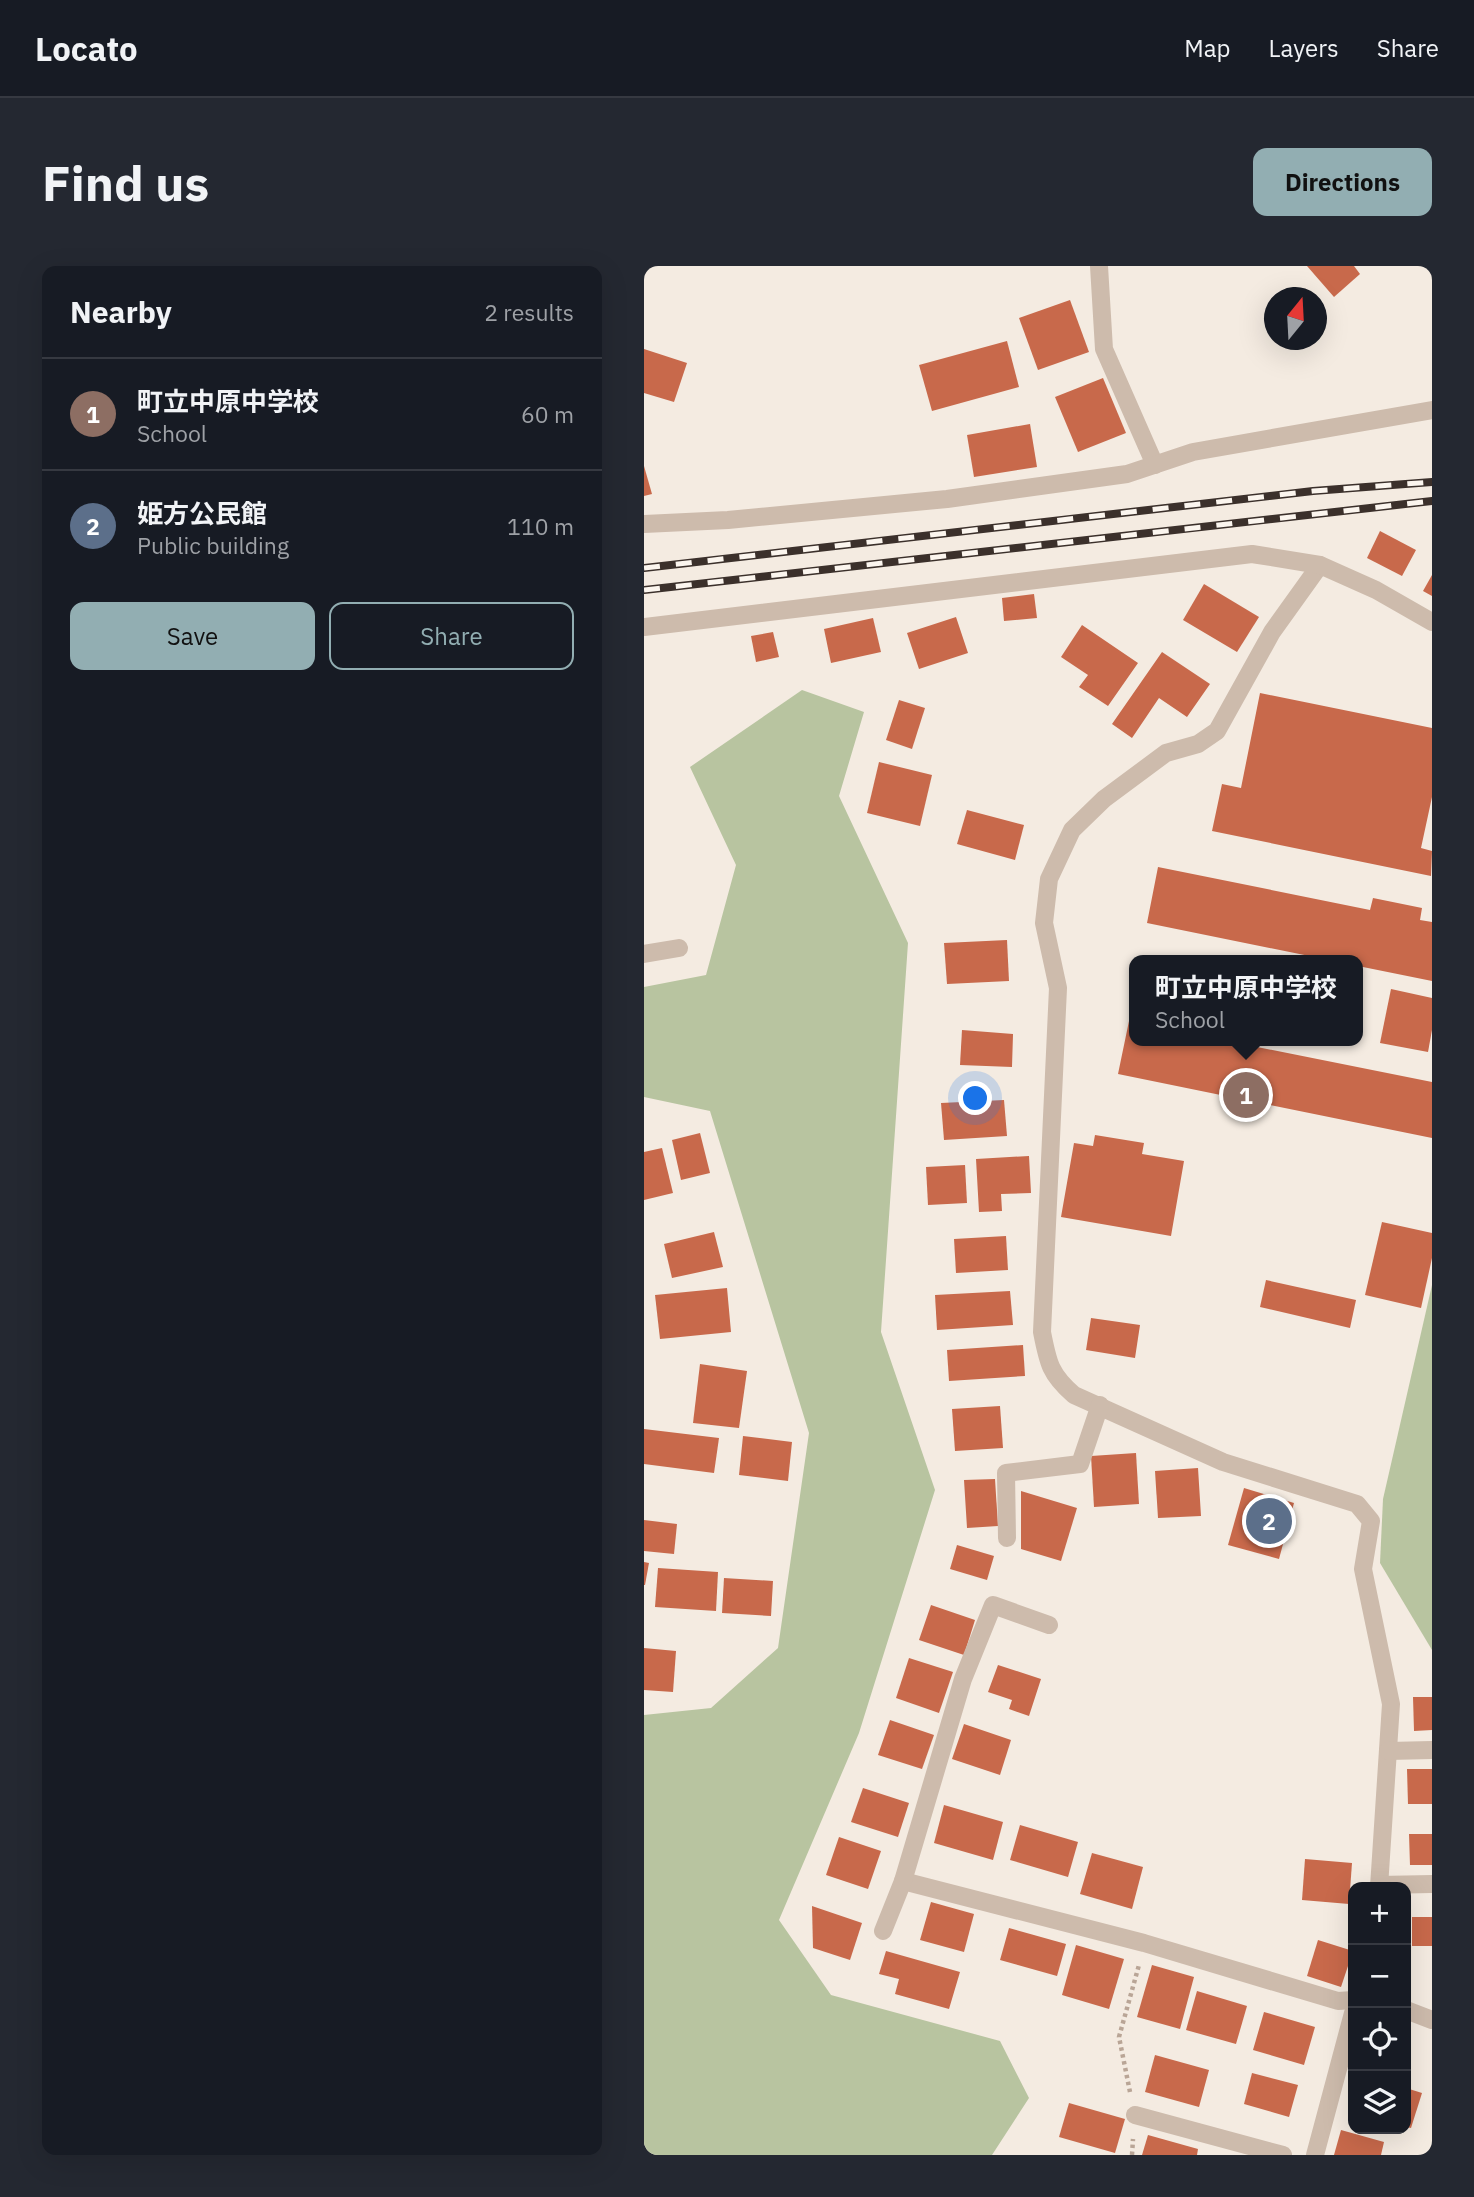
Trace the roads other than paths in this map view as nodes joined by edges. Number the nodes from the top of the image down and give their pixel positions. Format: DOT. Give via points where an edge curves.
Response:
graph roads {
  1 [pos="1098,266"];
  2 [pos="1432,410"];
  3 [pos="1155,465"];
  4 [pos="644,524"];
  5 [pos="1320,565"];
  6 [pos="1432,622"];
  7 [pos="644,627"];
  8 [pos="679,948"];
  9 [pos="644,954"];
  10 [pos="1100,1405"];
  11 [pos="1007,1538"];
  12 [pos="1049,1625"];
  13 [pos="1432,1750"];
  14 [pos="1388,1751"];
  15 [pos="903,1881"];
  16 [pos="1379,1882"];
  17 [pos="1411,1885"];
  18 [pos="1432,1885"];
  19 [pos="883,1931"];
  20 [pos="1348,2000"];
  21 [pos="1411,2012"];
  22 [pos="1432,2020"];
  23 [pos="1348,2032"];
  24 [pos="1135,2115"];
  25 [pos="1283,2155"];
  26 [pos="1315,2155"];
  1 -- 3 [label="street" via="1104,349"];
  2 -- 3 [label="street" via="1193,452"];
  3 -- 4 [label="street" via="1127,474 947,499"];
  5 -- 6 [label="street"];
  5 -- 7 [label="street" via="1252,554"];
  5 -- 10 [label="street" via="1272,632 1217,732 1198,744 1166,753 1104,799 1072,830 1049,879 1044,923 1058,988 1042,1332 1057,1380 1074,1395"];
  8 -- 9 [label="street"];
  10 -- 11 [label="street" via="1080,1464 1006,1473"];
  10 -- 14 [label="street" via="1223,1462 1357,1504 1371,1521 1363,1569 1391,1704"];
  12 -- 15 [label="street" via="993,1605 962,1679"];
  13 -- 14 [label="street"];
  14 -- 16 [label="street"];
  15 -- 19 [label="street"];
  15 -- 20 [label="street"];
  17 -- 18 [label="street"];
  21 -- 22 [label="street"];
  23 -- 26 [label="street"];
  24 -- 25 [label="street"];
}
